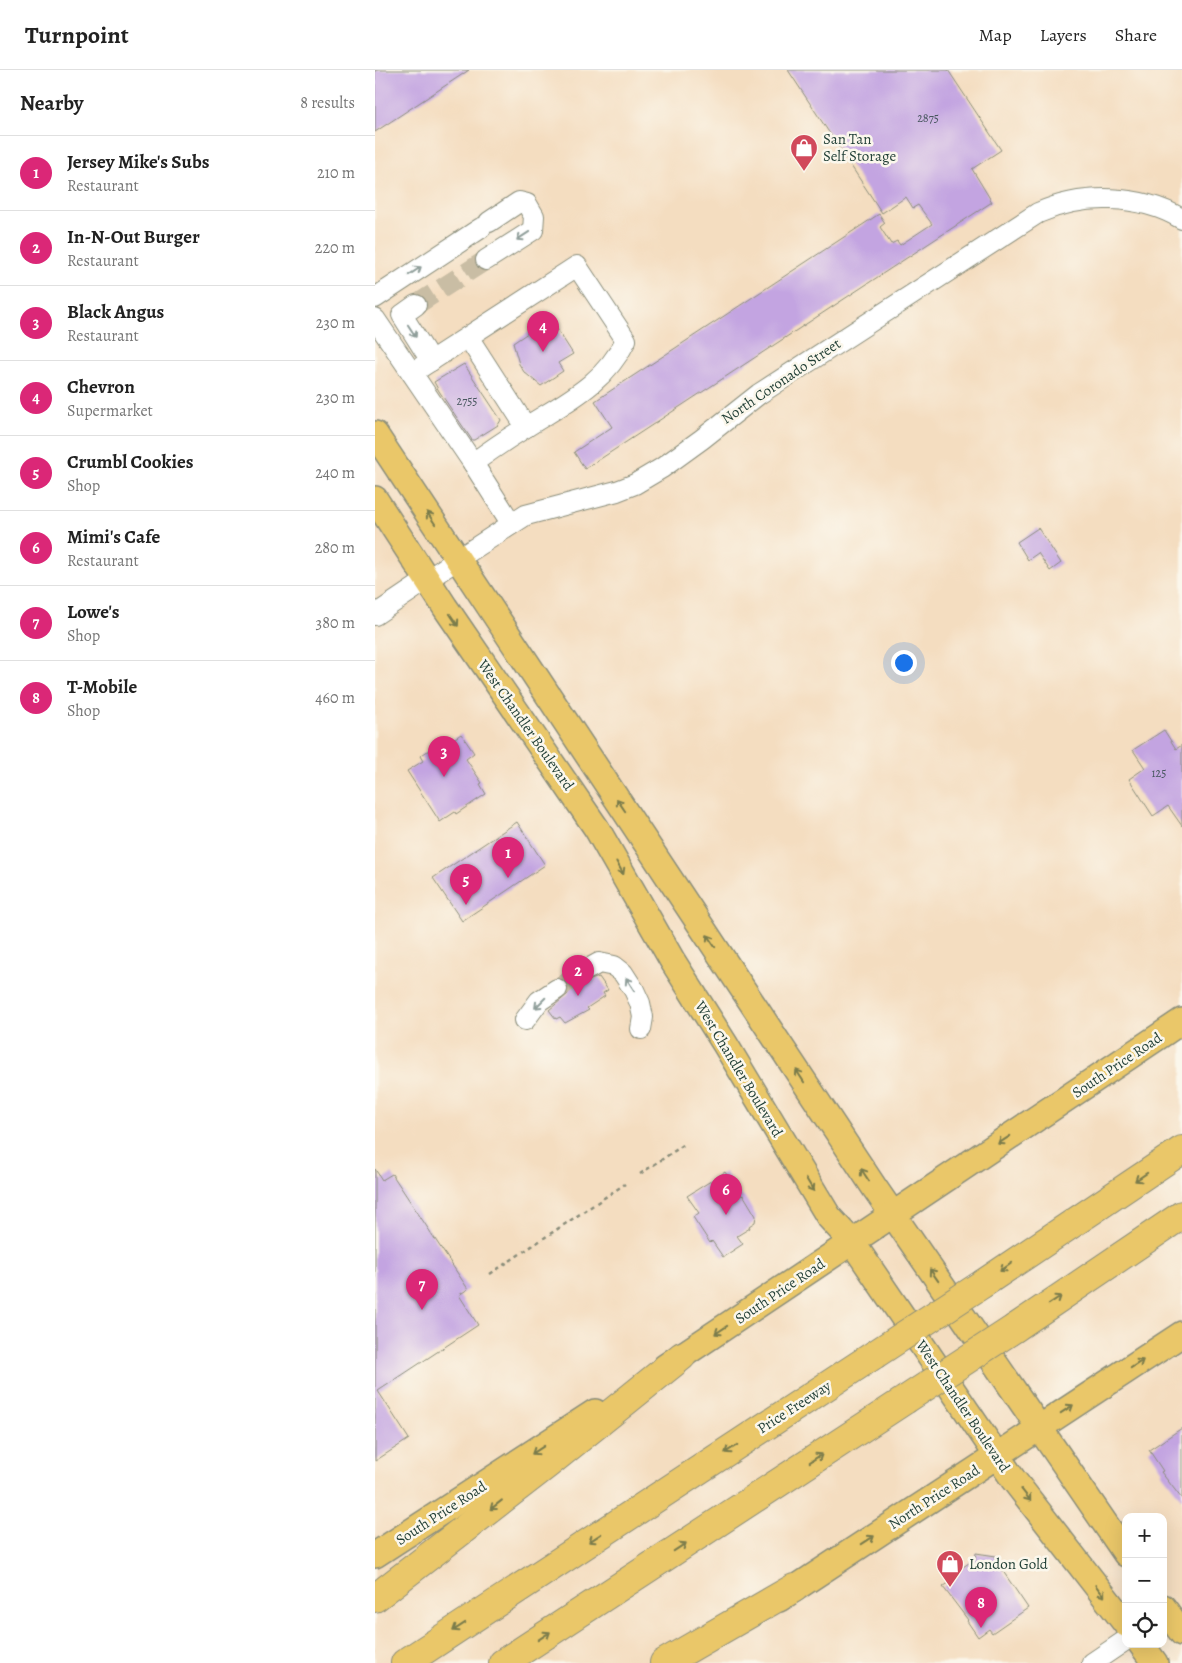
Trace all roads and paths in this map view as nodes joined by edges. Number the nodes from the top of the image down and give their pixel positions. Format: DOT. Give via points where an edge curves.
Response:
graph roads {
  1 [pos="1177,216"];
  2 [pos="486,260"];
  3 [pos="375,298"];
  4 [pos="416,305"];
  5 [pos="375,319"];
  6 [pos="468,337"];
  7 [pos="431,361"];
  8 [pos="412,372"];
  9 [pos="527,427"];
  10 [pos="375,434"];
  11 [pos="473,463"];
  12 [pos="375,498"];
  13 [pos="511,524"];
  14 [pos="458,559"];
  15 [pos="427,580"];
  16 [pos="375,615"];
  17 [pos="588,969"];
  18 [pos="557,989"];
  19 [pos="525,1020"];
  20 [pos="1182,1021"];
  21 [pos="641,1029"];
  22 [pos="685,1144"];
  23 [pos="1182,1150"];
  24 [pos="639,1174"];
  25 [pos="625,1184"];
  26 [pos="893,1215"];
  27 [pos="1182,1215"];
  28 [pos="852,1242"];
  29 [pos="490,1274"];
  30 [pos="1182,1334"];
  31 [pos="682,1356"];
  32 [pos="1039,1428"];
  33 [pos="997,1455"];
  34 [pos="1122,1548"];
  35 [pos="375,1555"];
  36 [pos="794,1588"];
  37 [pos="375,1598"];
  38 [pos="1167,1612"];
  39 [pos="1122,1619"];
  40 [pos="1182,1633"];
  41 [pos="1122,1643"];
  42 [pos="1144,1648"];
  43 [pos="405,1663"];
  44 [pos="503,1663"];
  45 [pos="664,1663"];
  46 [pos="689,1663"];
  47 [pos="1092,1663"];
  48 [pos="1155,1663"];
  1 -- 13 [label="street, North Coronado Street" via="1146,204 1106,199 1073,202 1038,212 759,394 702,439 635,484 526,515"];
  3 -- 2 [label="street, one-way" via="519,202 527,204 534,216 533,230"];
  4 -- 7 [label="street, one-way" via="402,315"];
  5 -- 8 [label="street"];
  6 -- 7 [label="street"];
  6 -- 9 [label="street"];
  6 -- 9 [label="street" via="577,266 625,340 597,380"];
  7 -- 8 [label="street"];
  8 -- 11 [label="street"];
  9 -- 11 [label="street"];
  14 -- 10 [label="main road, one-way"];
  11 -- 13 [label="street"];
  12 -- 15 [label="main road, West Chandler Boulevard"];
  13 -- 14 [label="street, North Coronado Street"];
  14 -- 15 [label="street, North Coronado Street"];
  26 -- 14 [label="main road, one-way"];
  15 -- 16 [label="street, North Coronado Street"];
  15 -- 28 [label="main road, West Chandler Boulevard, one-way" via="597,830 672,960 829,1217"];
  21 -- 17 [label="street, one-way" via="640,1003 623,973 614,966 599,963"];
  18 -- 19 [label="street, one-way" via="539,1001"];
  20 -- 26 [label="main road, South Price Road, one-way"];
  22 -- 24 [label="path"];
  23 -- 43 [label="highway, Price Freeway, one-way, bridge"];
  25 -- 29 [label="path"];
  26 -- 28 [label="main road, South Price Road"];
  32 -- 26 [label="main road, one-way"];
  44 -- 27 [label="highway, one-way, bridge"];
  28 -- 31 [label="main road, South Price Road, one-way"];
  28 -- 33 [label="main road, West Chandler Boulevard"];
  32 -- 30 [label="main road, North Price Road, one-way"];
  31 -- 35 [label="main road, South Price Road, one-way"];
  31 -- 37 [label="highway, one-way"];
  32 -- 33 [label="main road, North Price Road"];
  32 -- 34 [label="main road"];
  36 -- 33 [label="main road, North Price Road, one-way"];
  33 -- 39 [label="main road, West Chandler Boulevard, one-way"];
  36 -- 45 [label="highway"];
  36 -- 46 [label="main road, North Price Road"];
  38 -- 40 [label="main road"];
  41 -- 47 [label="street"];
  42 -- 48 [label="main road"];
}
